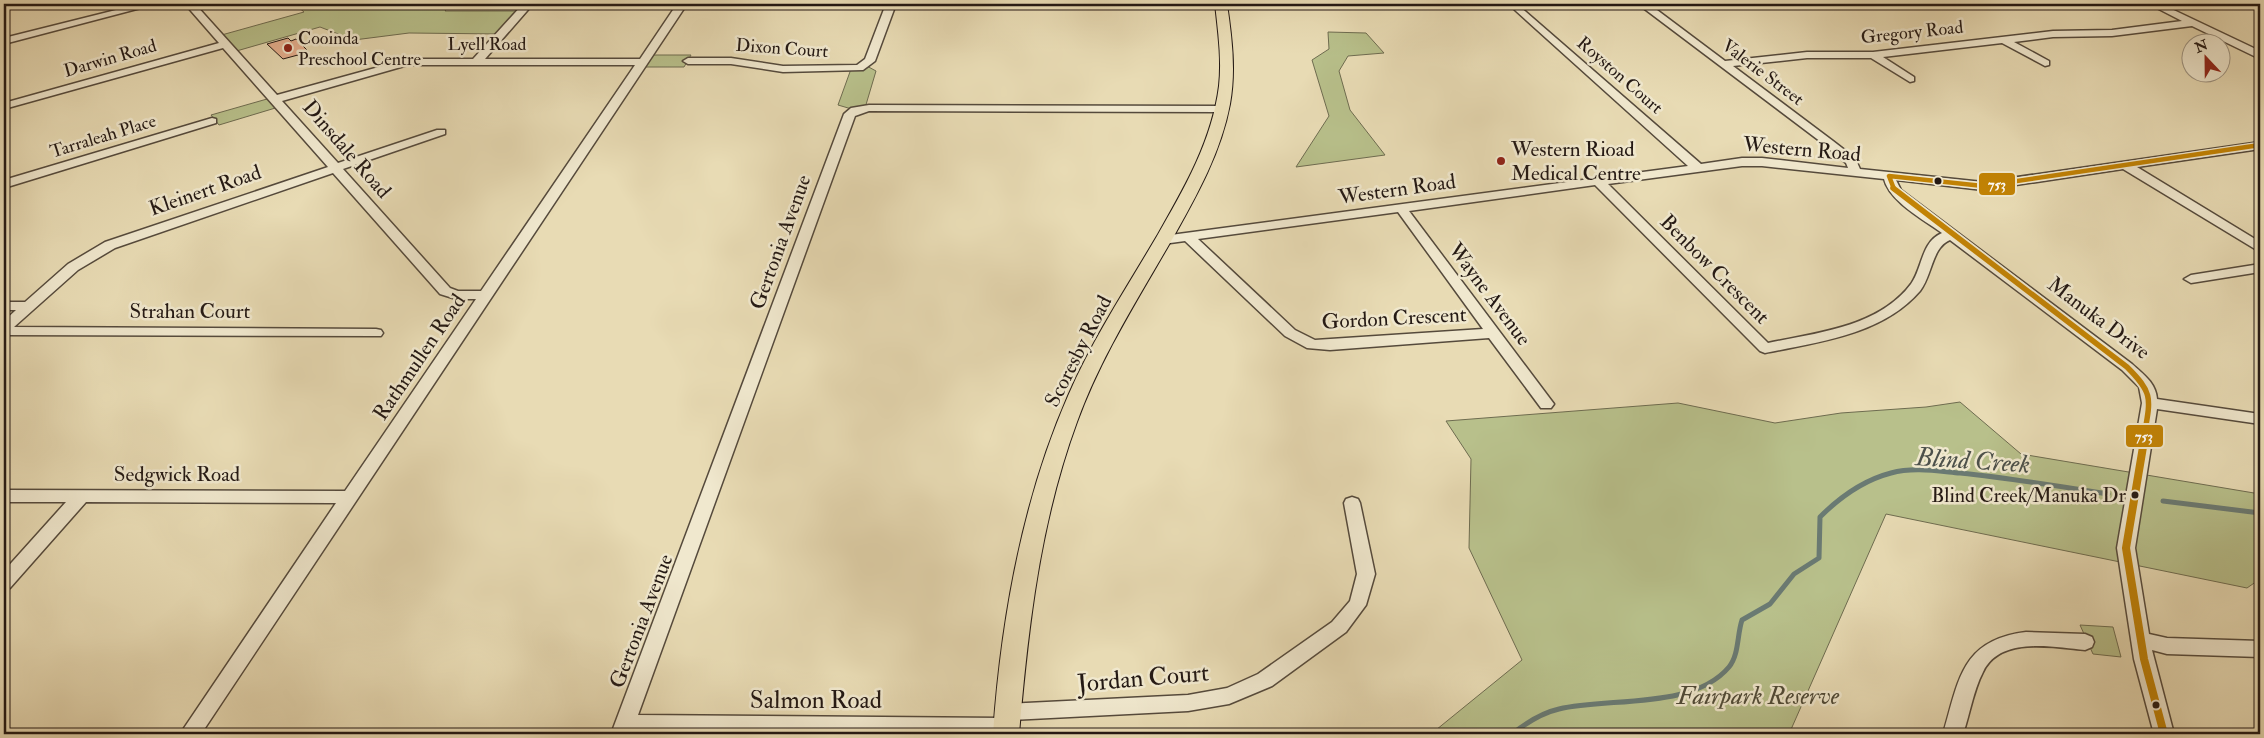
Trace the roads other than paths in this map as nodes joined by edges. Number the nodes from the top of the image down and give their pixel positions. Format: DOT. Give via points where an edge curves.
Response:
graph roads {
  1 [pos="151,4"];
  2 [pos="190,4"];
  3 [pos="528,4"];
  4 [pos="682,4"];
  5 [pos="891,4"];
  6 [pos="1221,4"];
  7 [pos="1643,4"];
  8 [pos="2154,4"];
  9 [pos="1519,9"];
  10 [pos="2195,23"];
  11 [pos="2004,40"];
  12 [pos="4,41"];
  13 [pos="226,44"];
  14 [pos="1873,55"];
  15 [pos="2260,55"];
  16 [pos="688,61"];
  17 [pos="476,62"];
  18 [pos="642,62"];
  19 [pos="2044,63"];
  20 [pos="1723,64"];
  21 [pos="1910,79"];
  22 [pos="276,99"];
  23 [pos="4,106"];
  24 [pos="1222,109"];
  25 [pos="212,121"];
  26 [pos="441,132"];
  27 [pos="2260,145"];
  28 [pos="2125,165"];
  29 [pos="336,167"];
  30 [pos="1698,168"];
  31 [pos="1856,173"];
  32 [pos="1889,176"];
  33 [pos="1598,181"];
  34 [pos="4,184"];
  35 [pos="1401,208"];
  36 [pos="1952,234"];
  37 [pos="1188,238"];
  38 [pos="1163,240"];
  39 [pos="2260,248"];
  40 [pos="2260,268"];
  41 [pos="2191,280"];
  42 [pos="486,295"];
  43 [pos="4,306"];
  44 [pos="28,306"];
  45 [pos="4,329"];
  46 [pos="376,333"];
  47 [pos="1493,334"];
  48 [pos="2150,403"];
  49 [pos="1546,404"];
  50 [pos="2260,418"];
  51 [pos="4,496"];
  52 [pos="82,496"];
  53 [pos="350,497"];
  54 [pos="1352,504"];
  55 [pos="4,583"];
  56 [pos="2140,639"];
  57 [pos="2085,642"];
  58 [pos="2260,649"];
  59 [pos="1007,724"];
  60 [pos="622,729"];
  61 [pos="190,734"];
  62 [pos="1953,734"];
  63 [pos="2164,734"];
  1 -- 12 [label="street"];
  2 -- 13 [label="street, Dinsdale Road"];
  3 -- 17 [label="street"];
  4 -- 18 [label="street, Rathmullen Road"];
  5 -- 16 [label="street, Dixon Court" via="870,60 859,68 783,69 731,61"];
  6 -- 24 [label="main road, Scoresby Road" via="1227,62"];
  7 -- 20 [label="street, Valerie Street"];
  8 -- 10 [label="street"];
  9 -- 30 [label="street, Royston Court"];
  10 -- 11 [label="street, Gregory Road" via="2112,33 2064,33"];
  10 -- 15 [label="street"];
  11 -- 14 [label="street, Gregory Road"];
  11 -- 19 [label="street"];
  13 -- 22 [label="street, Dinsdale Road"];
  13 -- 23 [label="street, Darwin Road"];
  14 -- 20 [label="street, Gregory Road" via="1807,55"];
  14 -- 21 [label="street"];
  17 -- 18 [label="street, Lyell Road"];
  17 -- 22 [label="street, Lyell Road" via="400,63"];
  18 -- 42 [label="street, Rathmullen Road"];
  20 -- 31 [label="street, Valerie Street" via="1851,161"];
  22 -- 29 [label="street, Dinsdale Road"];
  24 -- 38 [label="main road, Scoresby Road" via="1214,140 1198,178"];
  24 -- 60 [label="street, Gertonia Avenue" via="869,108 850,114"];
  25 -- 34 [label="street, Tarraleah Place"];
  26 -- 29 [label="street, Kleinert Road"];
  27 -- 28 [label="street, Western Road"];
  28 -- 32 [label="street, Western Road" via="1983,186"];
  28 -- 39 [label="street"];
  29 -- 42 [label="street, Dinsdale Road" via="445,291 456,295"];
  29 -- 44 [label="street, Kleinert Road" via="110,245 73,267"];
  30 -- 31 [label="street, Western Road" via="1755,162"];
  30 -- 33 [label="street, Western Road"];
  31 -- 32 [label="street, Western Road"];
  32 -- 36 [label="street, Manuka Drive" via="1897,193"];
  33 -- 35 [label="street, Western Road"];
  33 -- 36 [label="street, Benbow Crescent" via="1765,348 1842,332 1886,312 1914,288 1938,240"];
  35 -- 37 [label="street, Western Road"];
  35 -- 47 [label="street, Wayne Avenue"];
  36 -- 48 [label="street, Manuka Drive" via="2137,374 2148,388"];
  37 -- 38 [label="street, Western Road"];
  37 -- 47 [label="street, Gordon Crescent" via="1290,334 1303,342 1330,345"];
  38 -- 59 [label="main road, Scoresby Road" via="1086,377 1046,483 1025,572"];
  40 -- 41 [label="street"];
  42 -- 53 [label="street, Rathmullen Road"];
  43 -- 44 [label="street"];
  44 -- 45 [label="street, Kleinert Road"];
  45 -- 46 [label="street, Strahan Court"];
  47 -- 49 [label="street, Wayne Avenue"];
  48 -- 50 [label="street"];
  48 -- 56 [label="street, Manuka Drive" via="2126,548"];
  51 -- 52 [label="street, Sedgwick Road"];
  52 -- 53 [label="street, Sedgwick Road"];
  52 -- 55 [label="street"];
  53 -- 61 [label="street, Rathmullen Road"];
  54 -- 59 [label="street, Jordan Court" via="1366,574 1357,605 1339,627 1265,680 1229,696 1188,704"];
  56 -- 58 [label="street" via="2167,646"];
  56 -- 63 [label="street, Manuka Drive"];
  57 -- 62 [label="street" via="2018,640 1990,651 1977,663"];
  59 -- 60 [label="street, Salmon Road"];
}
